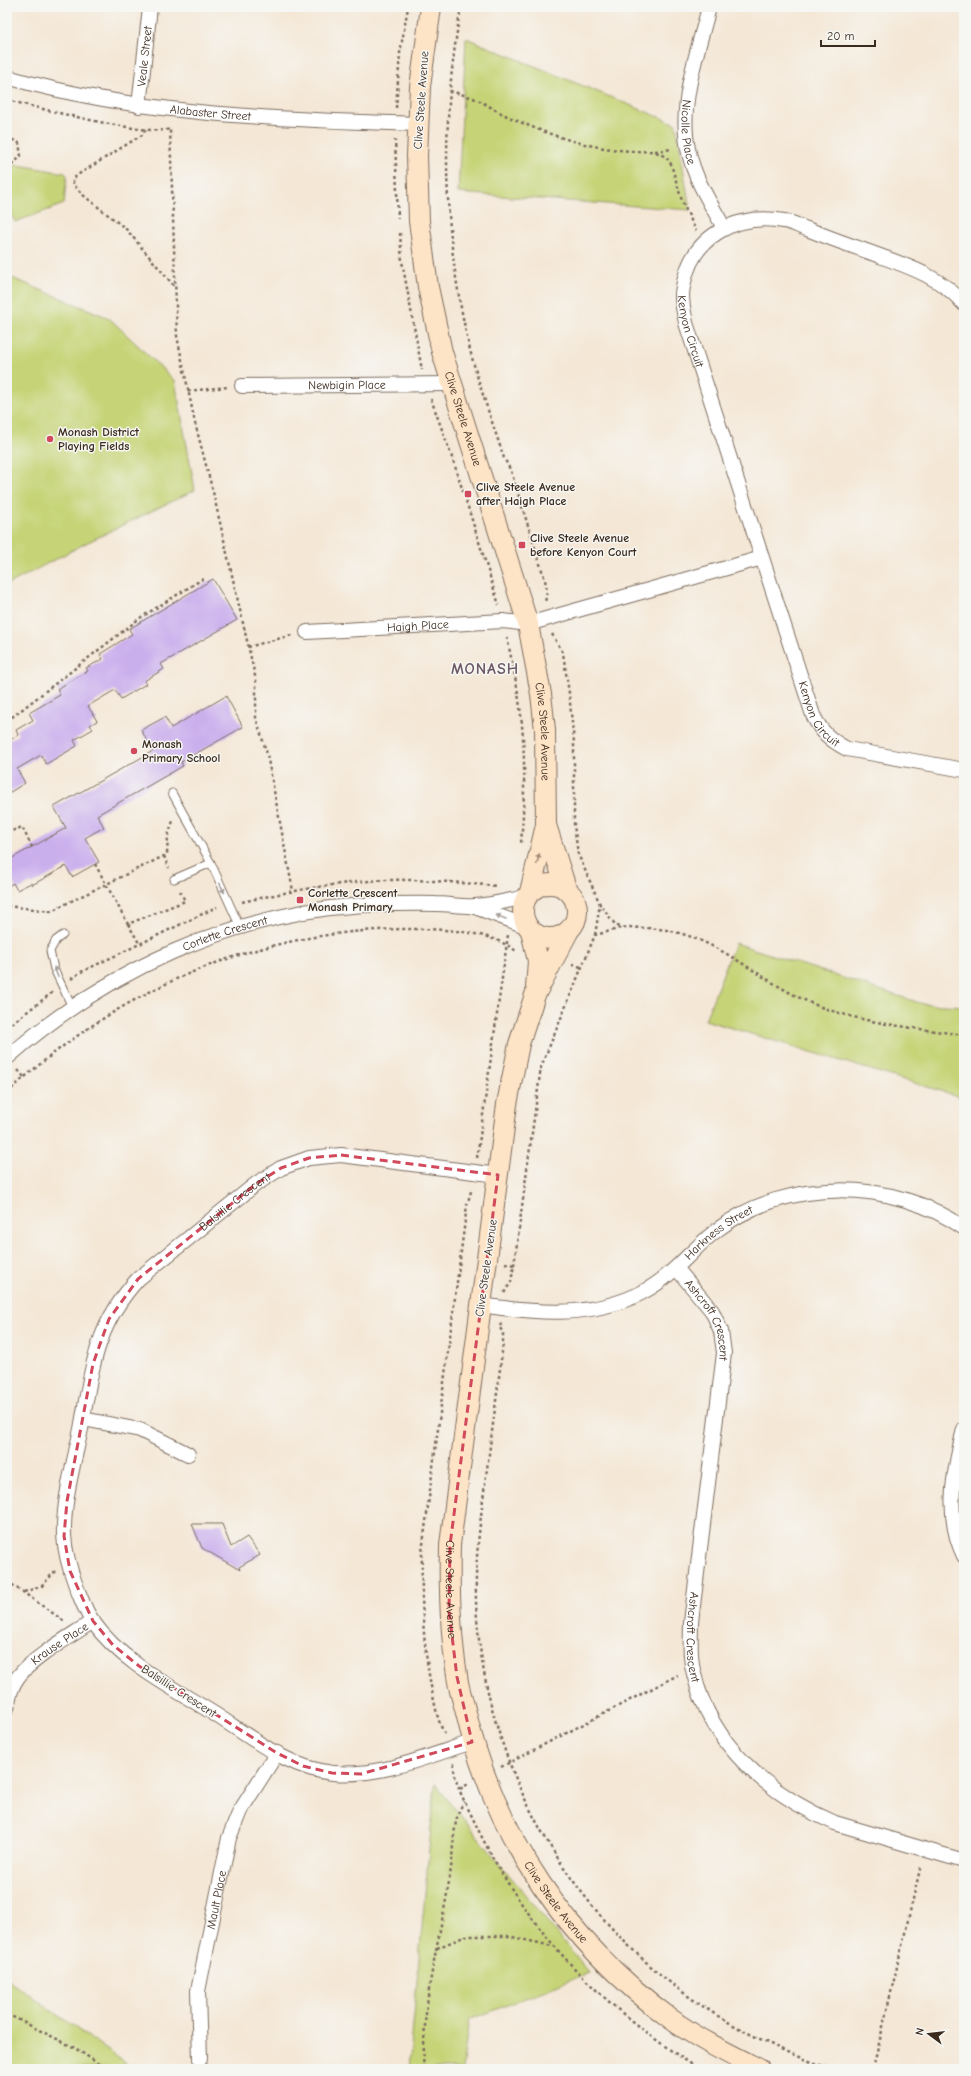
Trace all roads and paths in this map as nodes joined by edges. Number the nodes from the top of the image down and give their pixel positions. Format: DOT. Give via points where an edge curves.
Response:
graph roads {
  1 [pos="150,7"];
  2 [pos="408,7"];
  3 [pos="431,7"];
  4 [pos="461,7"];
  5 [pos="709,7"];
  6 [pos="952,7"];
  7 [pos="964,13"];
  8 [pos="7,77"];
  9 [pos="7,100"];
  10 [pos="139,106"];
  11 [pos="396,107"];
  12 [pos="418,124"];
  13 [pos="146,130"];
  14 [pos="7,137"];
  15 [pos="656,152"];
  16 [pos="7,170"];
  17 [pos="724,228"];
  18 [pos="698,235"];
  19 [pos="174,286"];
  20 [pos="964,304"];
  21 [pos="452,384"];
  22 [pos="242,386"];
  23 [pos="188,391"];
  24 [pos="430,397"];
  25 [pos="762,558"];
  26 [pos="204,578"];
  27 [pos="498,602"];
  28 [pos="545,604"];
  29 [pos="528,624"];
  30 [pos="557,630"];
  31 [pos="307,632"];
  32 [pos="507,637"];
  33 [pos="248,647"];
  34 [pos="7,721"];
  35 [pos="964,770"];
  36 [pos="172,793"];
  37 [pos="183,814"];
  38 [pos="546,825"];
  39 [pos="7,833"];
  40 [pos="521,844"];
  41 [pos="32,847"];
  42 [pos="211,863"];
  43 [pos="95,864"];
  44 [pos="174,879"];
  45 [pos="106,884"];
  46 [pos="566,888"];
  47 [pos="293,891"];
  48 [pos="528,894"];
  49 [pos="600,904"];
  50 [pos="7,906"];
  51 [pos="475,906"];
  52 [pos="128,924"];
  53 [pos="240,928"];
  54 [pos="621,928"];
  55 [pos="529,929"];
  56 [pos="568,932"];
  57 [pos="64,935"];
  58 [pos="595,935"];
  59 [pos="139,943"];
  60 [pos="535,995"];
  61 [pos="72,1007"];
  62 [pos="964,1035"];
  63 [pos="7,1058"];
  64 [pos="7,1093"];
  65 [pos="470,1159"];
  66 [pos="498,1174"];
  67 [pos="474,1183"];
  68 [pos="964,1228"];
  69 [pos="677,1269"];
  70 [pos="502,1294"];
  71 [pos="481,1305"];
  72 [pos="504,1322"];
  73 [pos="83,1419"];
  74 [pos="964,1429"];
  75 [pos="188,1454"];
  76 [pos="964,1556"];
  77 [pos="58,1566"];
  78 [pos="7,1581"];
  79 [pos="23,1592"];
  80 [pos="93,1621"];
  81 [pos="77,1632"];
  82 [pos="693,1668"];
  83 [pos="7,1708"];
  84 [pos="448,1738"];
  85 [pos="472,1742"];
  86 [pos="277,1754"];
  87 [pos="449,1762"];
  88 [pos="454,1762"];
  89 [pos="509,1763"];
  90 [pos="465,1802"];
  91 [pos="922,1860"];
  92 [pos="964,1860"];
  93 [pos="552,1946"];
  94 [pos="436,1949"];
  95 [pos="7,2014"];
  96 [pos="200,2059"];
  97 [pos="106,2069"];
  98 [pos="423,2069"];
  99 [pos="759,2069"];
  100 [pos="834,2069"];
  101 [pos="873,2069"];
  1 -- 10 [label="street, Veale Street"];
  2 -- 11 [label="path" via="400,54"];
  3 -- 12 [label="street, Clive Steele Avenue" via="420,87"];
  4 -- 28 [label="path" via="452,70 446,146 446,193 456,285 472,358 540,565 547,591"];
  5 -- 17 [label="street, Nicolle Place" via="685,107 686,139 689,155 701,186"];
  6 -- 7 [label="path"];
  8 -- 10 [label="street, Alabaster Street"];
  9 -- 13 [label="path"];
  10 -- 12 [label="street, Alabaster Street" via="214,115"];
  12 -- 21 [label="street, Clive Steele Avenue" via="419,207 423,250 442,352"];
  13 -- 19 [label="path" via="161,132 170,129"];
  13 -- 19 [label="path" via="79,174 73,179 73,184 126,229"];
  14 -- 16 [label="path" via="19,143 21,156"];
  15 -- 18 [label="path" via="666,157 671,164 682,201"];
  17 -- 20 [label="street, Kenyon Circuit" via="753,219 785,221 918,271 940,282"];
  17 -- 25 [label="street, Kenyon Circuit" via="704,244 690,264 682,299 686,323"];
  19 -- 23 [label="path" via="177,336"];
  21 -- 22 [label="street, Newbigin Place"];
  21 -- 29 [label="street, Clive Steele Avenue"];
  22 -- 23 [label="path"];
  23 -- 33 [label="path"];
  24 -- 27 [label="path" via="454,463"];
  25 -- 29 [label="street"];
  25 -- 35 [label="street, Kenyon Circuit" via="820,729 832,741 847,749"];
  26 -- 34 [label="path" via="140,618"];
  29 -- 31 [label="street, Haigh Place" via="503,622"];
  29 -- 38 [label="street, Clive Steele Avenue" via="545,730"];
  30 -- 49 [label="path" via="552,635 563,653 574,742 574,825 577,848"];
  31 -- 33 [label="path"];
  32 -- 40 [label="path" via="519,698 523,739 524,804"];
  33 -- 47 [label="path" via="256,680 256,718 267,754"];
  36 -- 37 [label="lane"];
  37 -- 42 [label="lane"];
  37 -- 45 [label="path" via="173,818 167,854"];
  38 -- 46 [label="street, Clive Steele Avenue"];
  48 -- 38 [label="street, Clive Steele Avenue, one-way"];
  39 -- 41 [label="path" via="22,827"];
  42 -- 44 [label="lane"];
  42 -- 53 [label="lane, one-way"];
  43 -- 45 [label="path"];
  44 -- 52 [label="path" via="184,901"];
  45 -- 50 [label="path" via="51,911"];
  45 -- 52 [label="path"];
  46 -- 48 [label="street" via="543,884"];
  46 -- 56 [label="street" via="576,902 577,910 576,918"];
  48 -- 51 [label="street, Corlette Crescent"];
  48 -- 55 [label="street" via="523,916"];
  49 -- 54 [label="path"];
  49 -- 58 [label="path"];
  51 -- 53 [label="street, Corlette Crescent" via="437,904 327,908"];
  55 -- 51 [label="street, Corlette Crescent, one-way"];
  52 -- 59 [label="path"];
  53 -- 61 [label="street, Corlette Crescent" via="185,946 120,976"];
  54 -- 58 [label="path"];
  54 -- 62 [label="path" via="662,928 684,933 718,948 793,994 843,1014 880,1023"];
  55 -- 56 [label="street" via="545,938 561,936"];
  55 -- 60 [label="street, Clive Steele Avenue" via="538,961"];
  56 -- 60 [label="street, Clive Steele Avenue"];
  61 -- 57 [label="lane, one-way" via="54,969 50,951 56,940"];
  58 -- 70 [label="path" via="541,1067 514,1265 511,1282"];
  60 -- 66 [label="street, Clive Steele Avenue" via="513,1072"];
  61 -- 63 [label="street, Corlette Crescent" via="33,1035"];
  64 -- 65 [label="path" via="66,1043 104,1017 146,992 204,967 261,948 327,935 387,929 454,931 507,944 476,1158"];
  66 -- 71 [label="street, Clive Steele Avenue"];
  66 -- 73 [label="street, Balsillie Crescent" via="341,1155 310,1158 281,1168 256,1184 138,1279 127,1291 102,1333 93,1364"];
  67 -- 84 [label="path" via="466,1213 422,1552 421,1601 427,1663 436,1712 441,1728"];
  68 -- 69 [label="street, Harkness Street" via="919,1205 899,1198 859,1191 819,1191 780,1198 729,1220"];
  69 -- 71 [label="street, Harkness Street" via="636,1296 603,1307 568,1313 530,1312"];
  69 -- 82 [label="street, Ashcroft Crescent" via="712,1311 721,1331 724,1353 691,1622"];
  71 -- 85 [label="street, Clive Steele Avenue" via="450,1545 450,1618 457,1677"];
  72 -- 89 [label="path" via="499,1326 503,1333 503,1343 481,1510 476,1595 484,1672 493,1713"];
  73 -- 75 [label="street" via="140,1430"];
  73 -- 80 [label="street, Balsillie Crescent" via="67,1500 64,1536 70,1571 83,1605"];
  74 -- 76 [label="street" via="955,1464 952,1520"];
  77 -- 79 [label="path" via="42,1586"];
  78 -- 79 [label="path"];
  79 -- 81 [label="path"];
  80 -- 81 [label="street, Krause Place"];
  80 -- 86 [label="street, Balsillie Crescent" via="113,1646 139,1666"];
  81 -- 83 [label="street, Krause Place" via="18,1676 10,1691"];
  82 -- 89 [label="path"];
  82 -- 92 [label="street, Ashcroft Crescent" via="705,1708 724,1740 750,1770 781,1795 835,1823"];
  85 -- 86 [label="street, Balsillie Crescent" via="361,1774 317,1770"];
  85 -- 99 [label="street, Clive Steele Avenue" via="489,1790 516,1844 557,1908 581,1937 607,1965 672,2020"];
  86 -- 96 [label="street, Mault Place" via="240,1811 229,1838 198,1991"];
  87 -- 88 [label="path"];
  89 -- 100 [label="path" via="531,1814 564,1870 594,1910 643,1960 692,1999 741,2030 803,2059"];
  90 -- 94 [label="path" via="455,1825 451,1870"];
  91 -- 101 [label="path"];
  93 -- 94 [label="path" via="508,1936 466,1936"];
  94 -- 98 [label="path" via="426,2014"];
  95 -- 97 [label="path" via="75,2048"];
}
